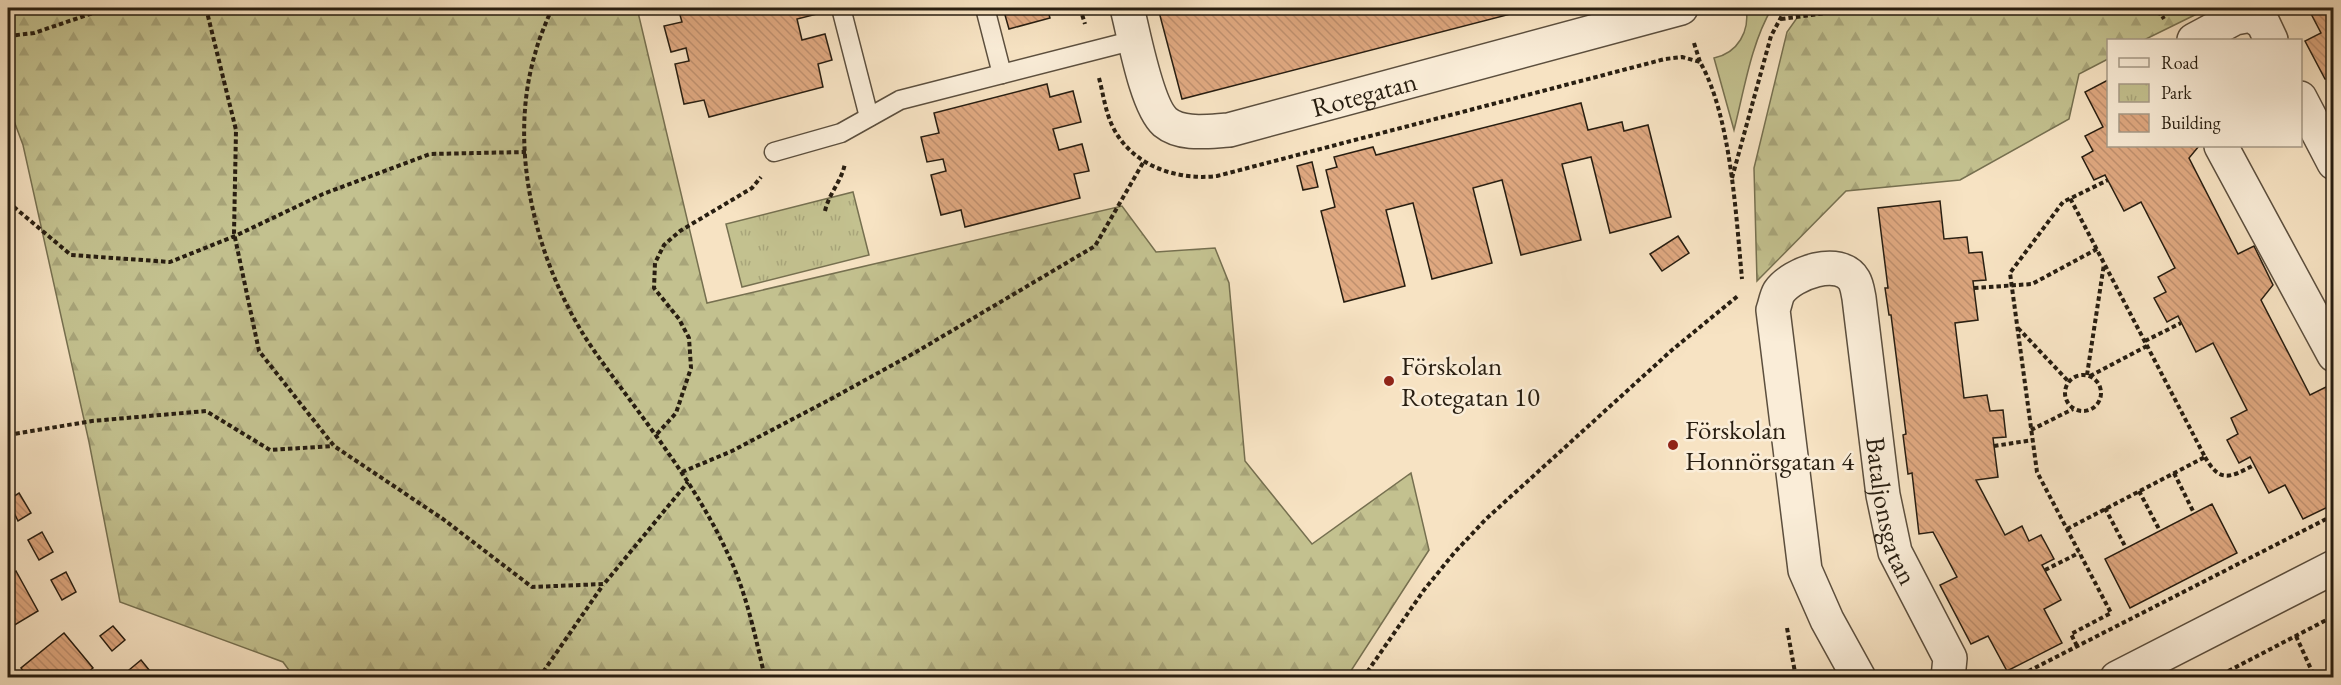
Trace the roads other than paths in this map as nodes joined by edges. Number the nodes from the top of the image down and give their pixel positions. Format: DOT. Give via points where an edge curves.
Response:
graph roads {
  1 [pos="841,8"];
  2 [pos="985,8"];
  3 [pos="1127,8"];
  4 [pos="1681,8"];
  5 [pos="2196,39"];
  6 [pos="2271,39"];
  7 [pos="1135,40"];
  8 [pos="1002,74"];
  9 [pos="2302,100"];
  10 [pos="869,117"];
  11 [pos="2222,147"];
  12 [pos="774,152"];
  13 [pos="2334,163"];
  14 [pos="2334,356"];
  15 [pos="2334,567"];
  16 [pos="2120,677"];
  17 [pos="1860,678"];
  18 [pos="1948,678"];
  1 -- 10 [label="lane"];
  2 -- 8 [label="lane"];
  3 -- 7 [label="street, Rotegatan"];
  4 -- 7 [label="street, Rotegatan" via="1229,130 1190,132 1166,122 1153,104"];
  5 -- 6 [label="street" via="2235,18 2251,15 2263,23"];
  7 -- 8 [label="lane"];
  8 -- 10 [label="lane" via="900,100"];
  9 -- 13 [label="street"];
  10 -- 12 [label="lane" via="841,133"];
  11 -- 14 [label="street"];
  15 -- 16 [label="street"];
  17 -- 18 [label="street, Bataljonsgatan" via="1827,620 1805,570 1773,310 1778,293 1792,279 1825,268 1843,271 1854,279 1883,495 1896,552 1950,658"];
}
